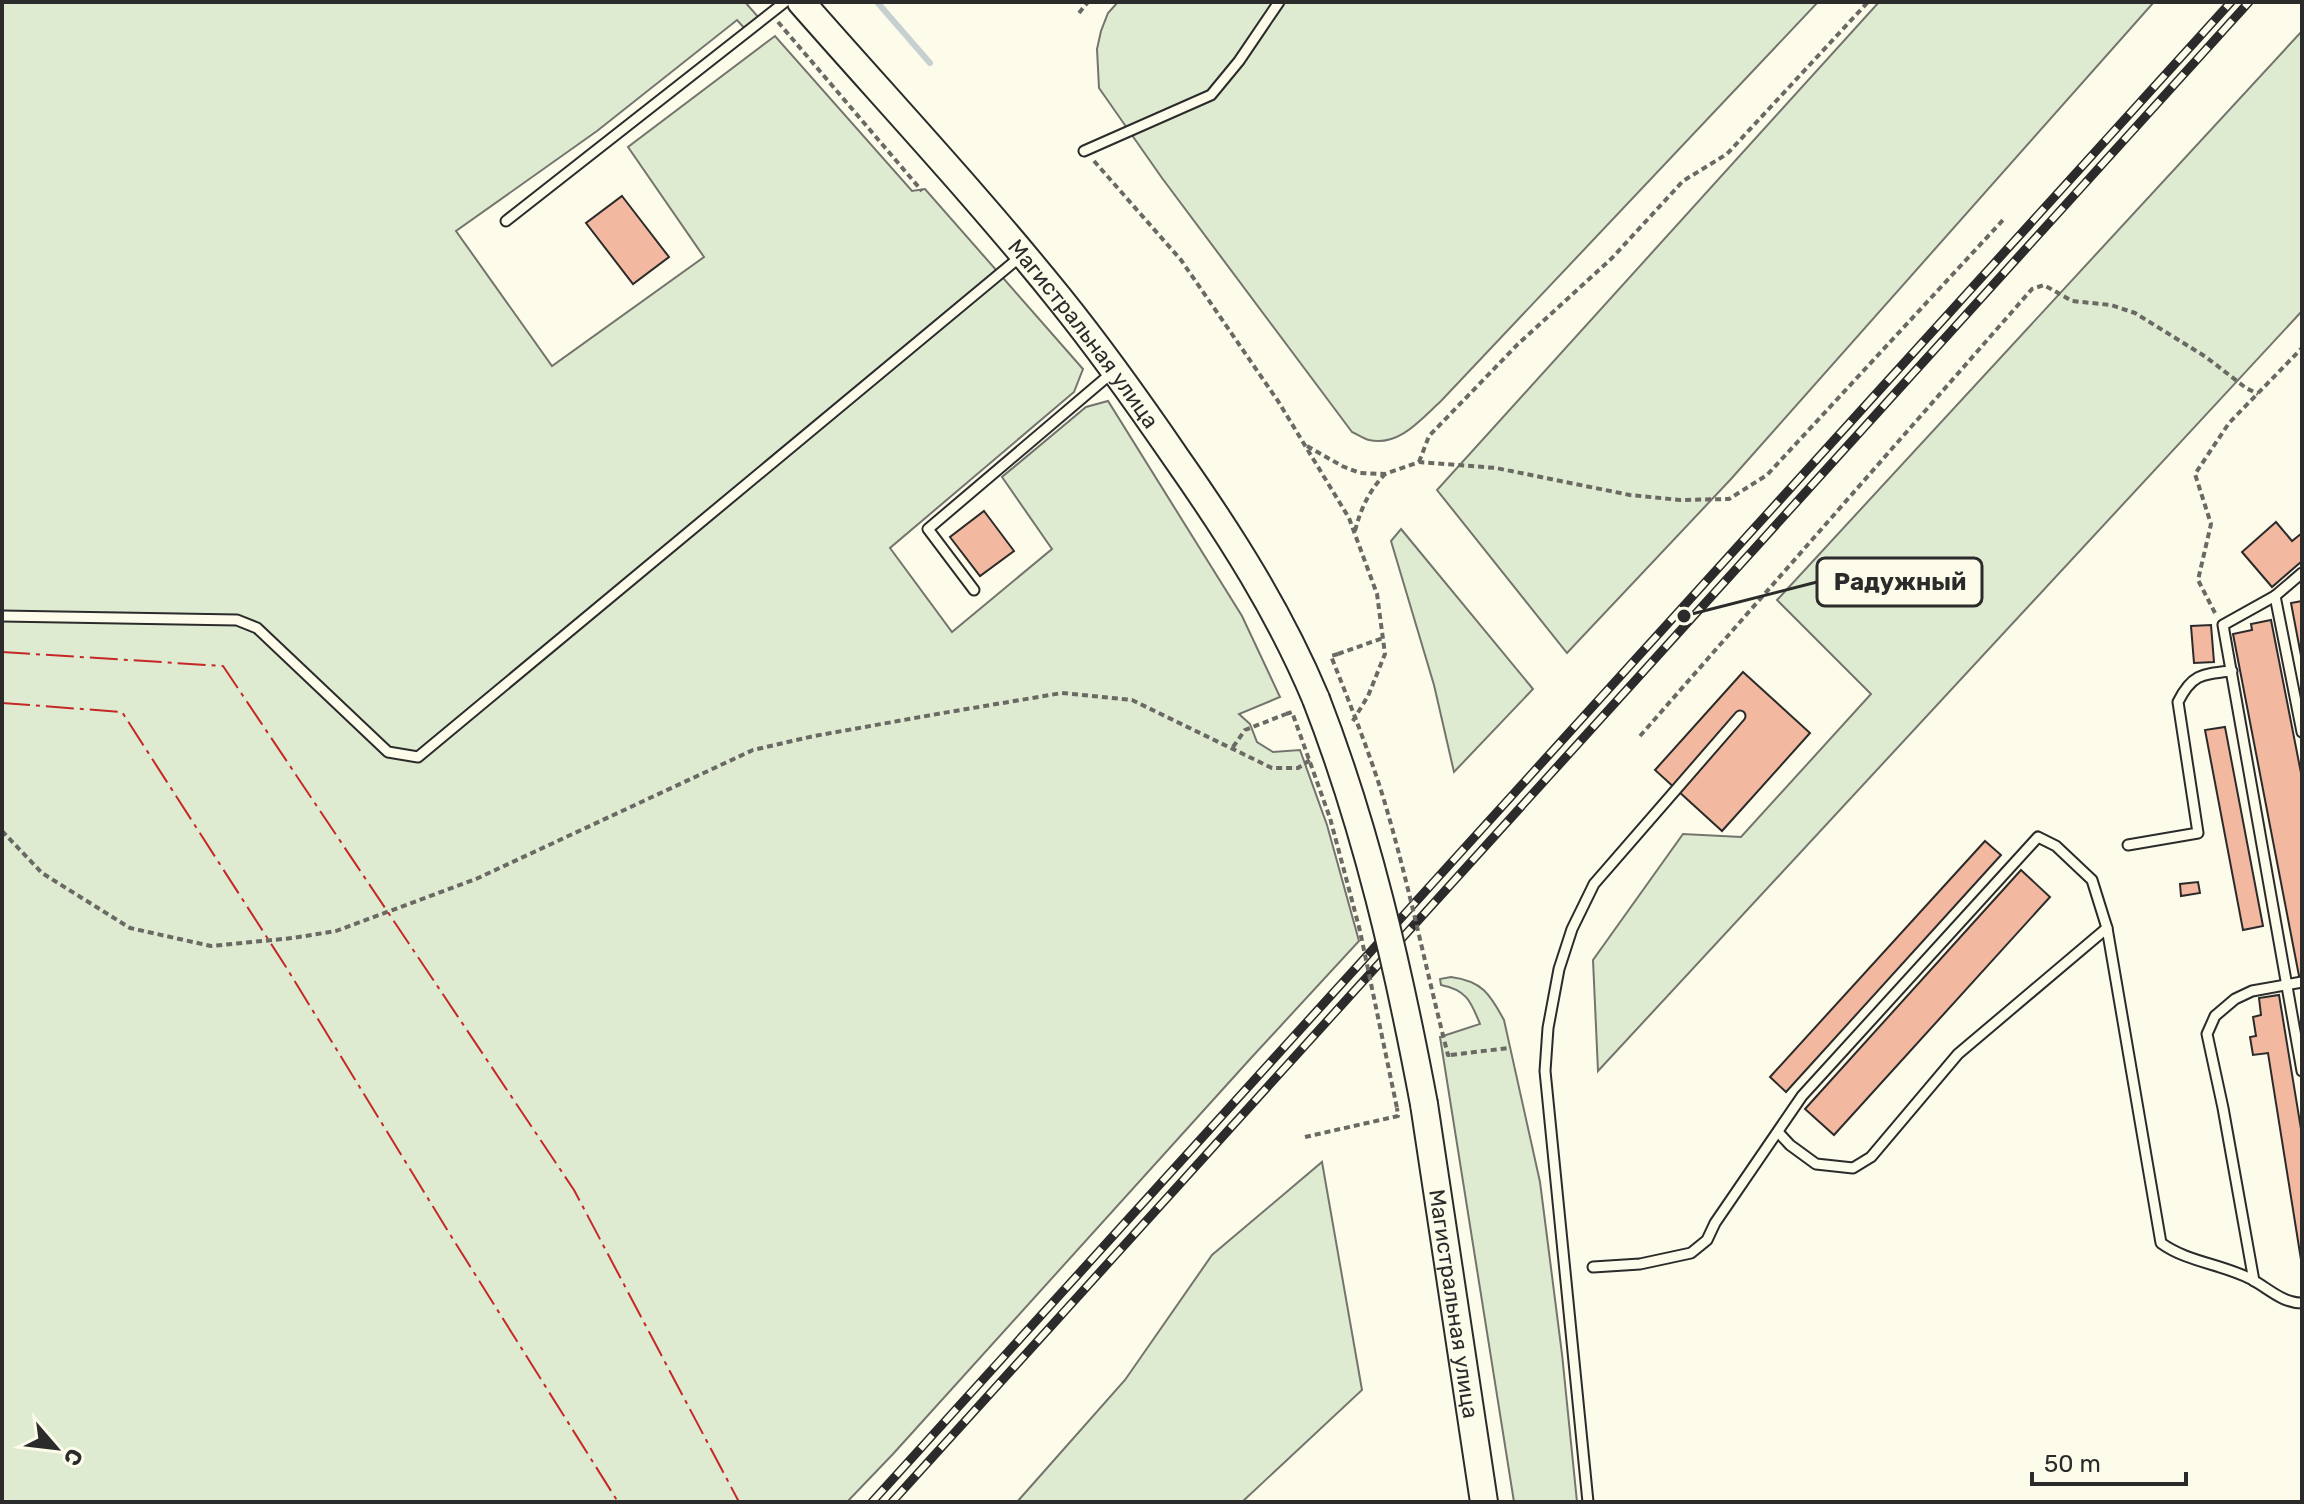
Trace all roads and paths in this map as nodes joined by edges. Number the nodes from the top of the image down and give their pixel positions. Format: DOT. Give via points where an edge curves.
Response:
graph roads {
  1 [pos="785,2"];
  2 [pos="801,2"];
  3 [pos="1078,2"];
  4 [pos="1088,2"];
  5 [pos="1279,2"];
  6 [pos="1868,2"];
  7 [pos="771,14"];
  8 [pos="1084,151"];
  9 [pos="922,191"];
  10 [pos="2003,220"];
  11 [pos="506,221"];
  12 [pos="1023,255"];
  13 [pos="2302,348"];
  14 [pos="1114,371"];
  15 [pos="2258,394"];
  16 [pos="1304,445"];
  17 [pos="1419,462"];
  18 [pos="1385,474"];
  19 [pos="1355,534"];
  20 [pos="2302,573"];
  21 [pos="974,590"];
  22 [pos="2275,596"];
  23 [pos="2,616"];
  24 [pos="2223,625"];
  25 [pos="1383,638"];
  26 [pos="2232,671"];
  27 [pos="1740,716"];
  28 [pos="1347,730"];
  29 [pos="2302,732"];
  30 [pos="1640,736"];
  31 [pos="1232,748"];
  32 [pos="1319,754"];
  33 [pos="2,831"];
  34 [pos="2128,845"];
  35 [pos="2107,928"];
  36 [pos="2302,982"];
  37 [pos="2286,984"];
  38 [pos="1508,1048"];
  39 [pos="2302,1071"];
  40 [pos="1778,1132"];
  41 [pos="1305,1137"];
  42 [pos="1593,1267"];
  43 [pos="2254,1281"];
  44 [pos="2302,1303"];
  45 [pos="1484,1502"];
  46 [pos="1588,1502"];
  1 -- 7 [label="lane"];
  2 -- 12 [label="main road, Магистральная улица"];
  3 -- 4 [label="path" via="1079,13"];
  5 -- 8 [label="lane" via="1211,95"];
  6 -- 17 [label="path" via="1727,154 1683,181 1612,258 1518,344 1429,436"];
  7 -- 9 [label="path"];
  7 -- 11 [label="lane"];
  8 -- 16 [label="path" via="1181,260"];
  10 -- 17 [label="path" via="1767,475 1729,499 1630,495 1496,468"];
  12 -- 14 [label="main road, Магистральная улица"];
  12 -- 23 [label="lane" via="418,757 388,752 257,628 237,620"];
  13 -- 15 [label="path"];
  14 -- 21 [label="lane" via="928,529"];
  14 -- 45 [label="main road, Магистральная улица, bridge" via="1271,603 1342,769 1389,934 1424,1104"];
  15 -- 24 [label="path" via="2229,423 2195,474 2211,524 2198,580"];
  15 -- 30 [label="path" via="2135,313 2072,301 2044,285 2032,289"];
  16 -- 18 [label="path" via="1360,473"];
  16 -- 19 [label="path"];
  17 -- 18 [label="path"];
  18 -- 19 [label="path" via="1361,508"];
  19 -- 25 [label="path" via="1377,594"];
  20 -- 22 [label="lane"];
  22 -- 24 [label="lane"];
  22 -- 29 [label="lane"];
  24 -- 26 [label="lane"];
  25 -- 28 [label="path" via="1385,654"];
  25 -- 38 [label="path, bridge" via="1331,656 1383,798 1448,1055"];
  26 -- 34 [label="lane" via="2191,680 2178,702 2198,833"];
  26 -- 37 [label="lane"];
  27 -- 46 [label="lane" via="1594,884 1559,969 1545,1071"];
  31 -- 32 [label="path" via="1272,768 1298,768"];
  31 -- 33 [label="path" via="1132,700 1062,693 814,736 753,750 476,879 336,931 211,946 130,928 42,873"];
  31 -- 41 [label="path, bridge" via="1245,730 1292,712 1330,818 1360,931 1397,1108 1398,1116"];
  35 -- 40 [label="lane" via="1958,1054 1871,1157 1853,1168 1816,1164"];
  35 -- 40 [label="lane" via="2092,880 2056,846 2038,837 1802,1096"];
  35 -- 43 [label="lane" via="2161,1243"];
  36 -- 37 [label="lane"];
  37 -- 39 [label="lane"];
  37 -- 43 [label="lane" via="2235,999 2215,1016 2207,1034"];
  40 -- 42 [label="lane" via="1707,1240 1691,1253"];
  43 -- 44 [label="lane" via="2290,1303"];
}
